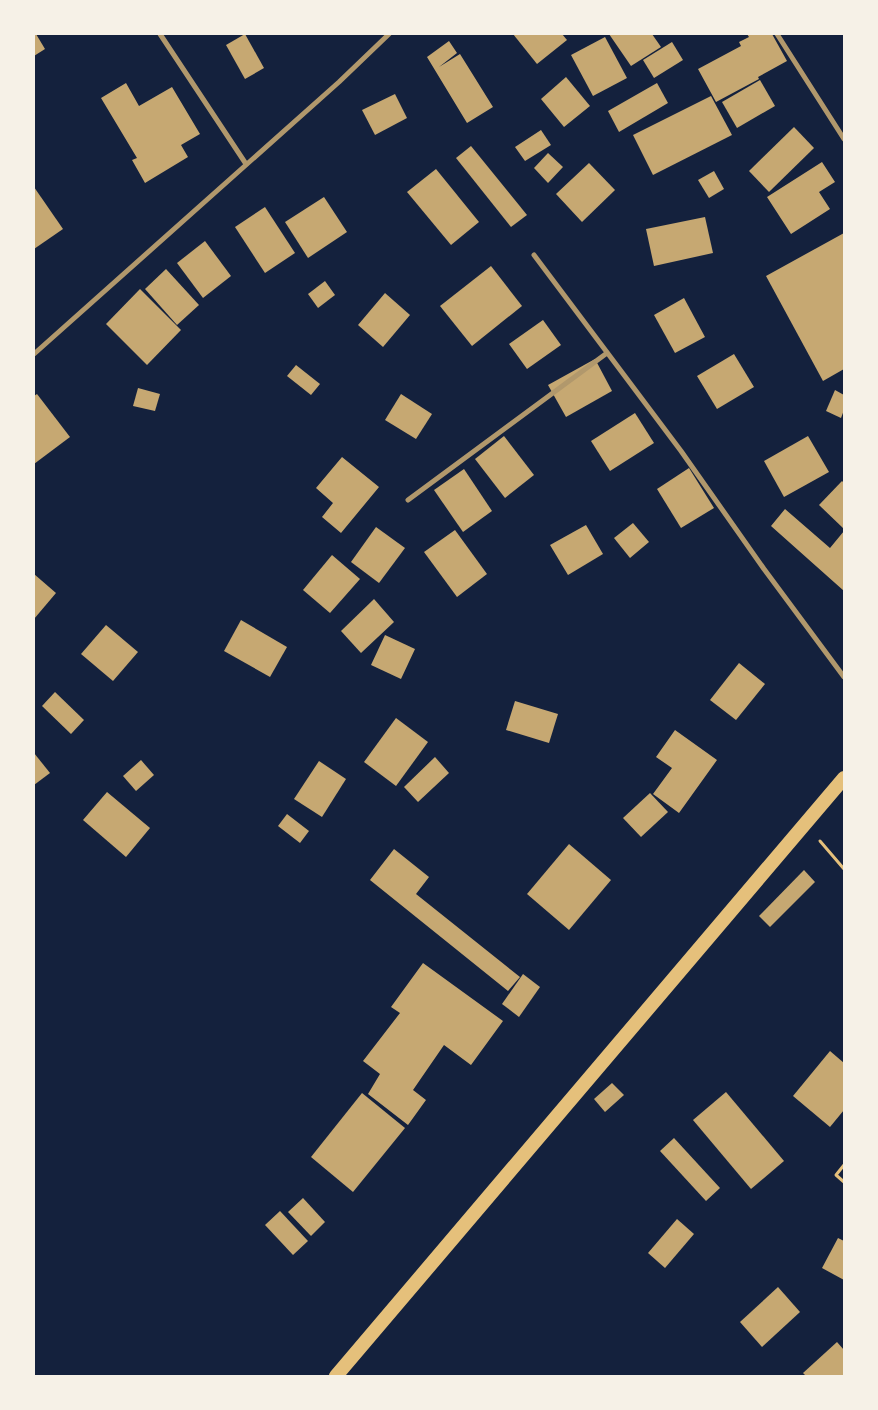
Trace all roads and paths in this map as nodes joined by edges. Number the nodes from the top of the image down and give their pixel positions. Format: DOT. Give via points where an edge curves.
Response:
graph roads {
  1 [pos="160,34"];
  2 [pos="389,34"];
  3 [pos="777,34"];
  4 [pos="844,139"];
  5 [pos="246,164"];
  6 [pos="534,256"];
  7 [pos="607,353"];
  8 [pos="34,354"];
  9 [pos="408,500"];
  10 [pos="844,677"];
  11 [pos="844,778"];
  12 [pos="805,825"];
  13 [pos="844,869"];
  14 [pos="844,1165"];
  15 [pos="844,1182"];
  16 [pos="336,1376"];
  1 -- 5 [label="street"];
  2 -- 5 [label="street"];
  3 -- 4 [label="street"];
  5 -- 8 [label="street"];
  6 -- 7 [label="street"];
  7 -- 9 [label="street"];
  7 -- 10 [label="street"];
  11 -- 12 [label="highway"];
  12 -- 13 [label="path"];
  12 -- 16 [label="highway"];
  14 -- 15 [label="path" via="836,1175"];
}
